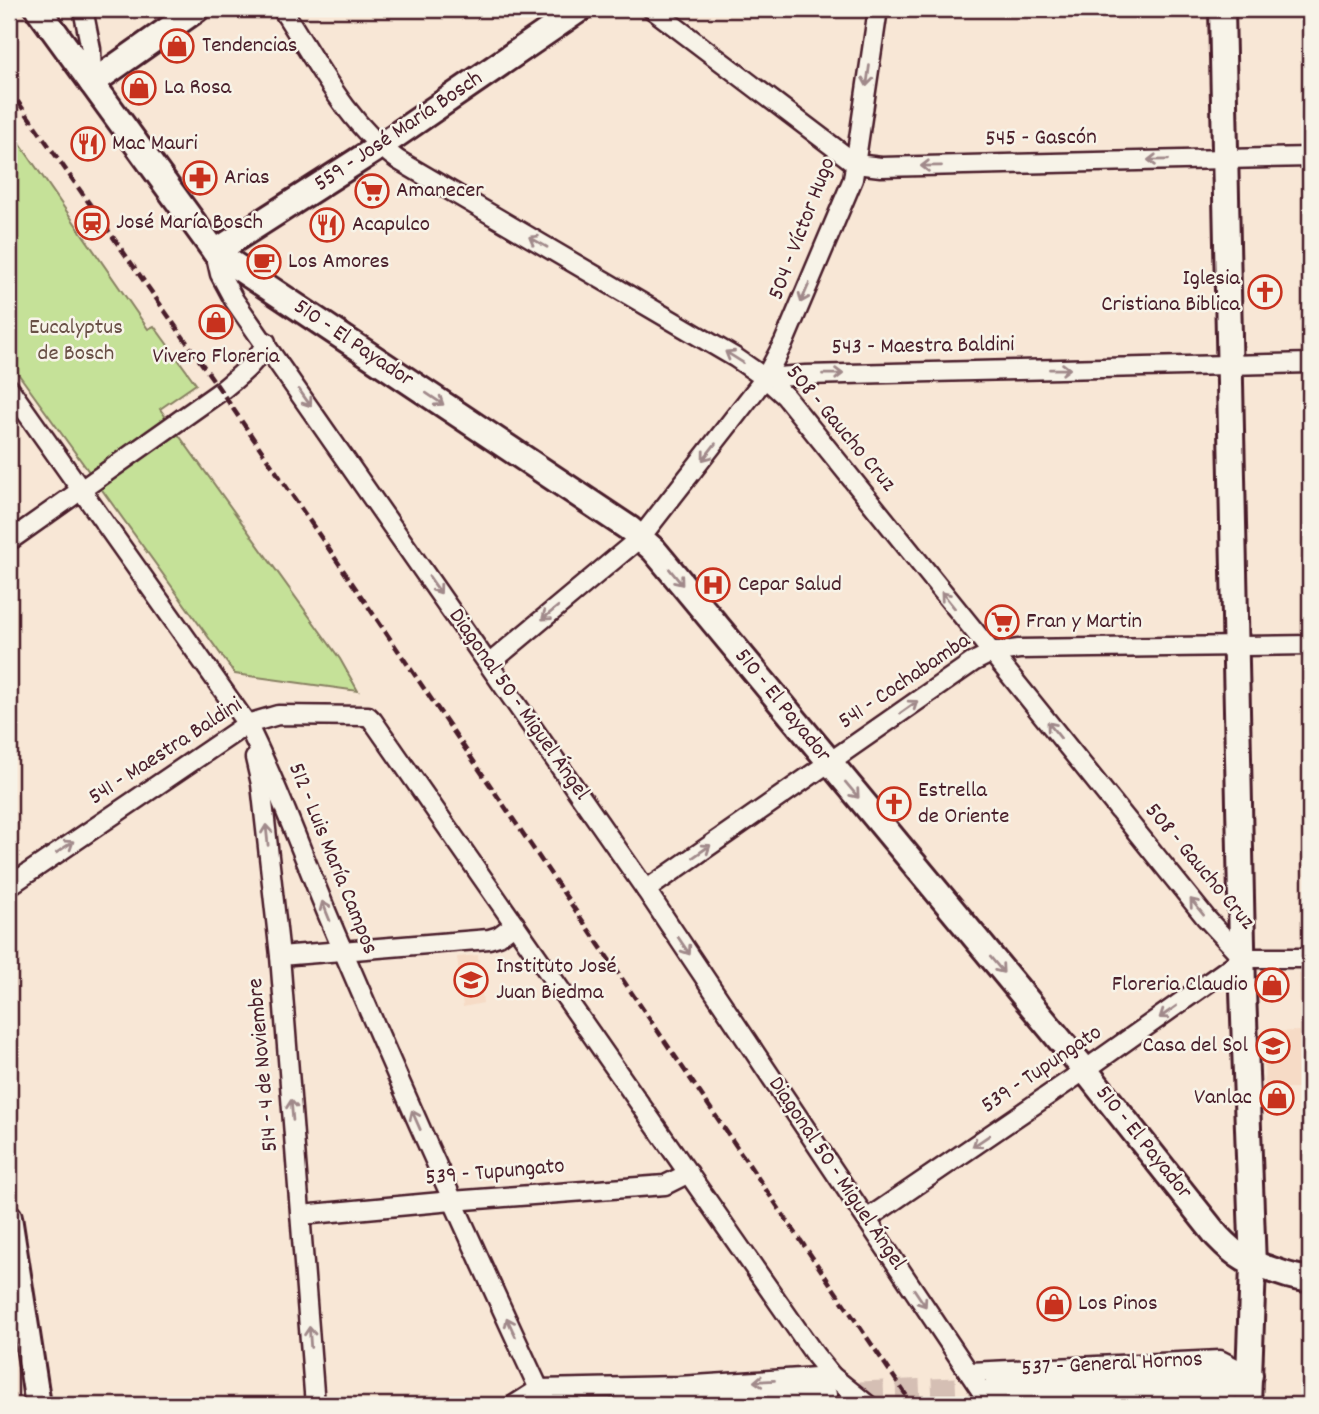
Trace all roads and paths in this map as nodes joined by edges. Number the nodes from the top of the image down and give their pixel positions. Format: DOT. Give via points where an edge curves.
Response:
graph roads {
  1 [pos="38,9"];
  2 [pos="83,9"];
  3 [pos="197,9"];
  4 [pos="282,9"];
  5 [pos="580,9"];
  6 [pos="652,9"];
  7 [pos="878,9"];
  8 [pos="1222,9"];
  9 [pos="92,83"];
  10 [pos="379,146"];
  11 [pos="1310,157"];
  12 [pos="1227,158"];
  13 [pos="856,164"];
  14 [pos="215,252"];
  15 [pos="266,342"];
  16 [pos="1310,363"];
  17 [pos="1230,365"];
  18 [pos="765,378"];
  19 [pos="9,388"];
  20 [pos="81,491"];
  21 [pos="641,537"];
  22 [pos="9,541"];
  23 [pos="1235,645"];
  24 [pos="1310,645"];
  25 [pos="991,653"];
  26 [pos="489,664"];
  27 [pos="247,724"];
  28 [pos="829,763"];
  29 [pos="9,886"];
  30 [pos="646,890"];
  31 [pos="515,924"];
  32 [pos="342,949"];
  33 [pos="280,956"];
  34 [pos="1243,957"];
  35 [pos="1310,958"];
  36 [pos="1085,1070"];
  37 [pos="689,1172"];
  38 [pos="452,1201"];
  39 [pos="301,1215"];
  40 [pos="9,1217"];
  41 [pos="867,1219"];
  42 [pos="1310,1262"];
  43 [pos="1264,1268"];
  44 [pos="1310,1279"];
  45 [pos="970,1372"];
  46 [pos="1250,1375"];
  47 [pos="828,1386"];
  48 [pos="539,1389"];
  49 [pos="994,1397"];
  50 [pos="38,1405"];
  51 [pos="315,1405"];
  52 [pos="514,1405"];
  53 [pos="624,1405"];
  54 [pos="868,1405"];
  55 [pos="1027,1405"];
  56 [pos="1248,1405"];
  1 -- 9 [label="street, Diagonal 50 - Miguel Ángel"];
  2 -- 9 [label="street"];
  3 -- 9 [label="street"];
  4 -- 10 [label="street, 508 - Gaucho Cruz" via="358,125"];
  5 -- 10 [label="street, 559 - José María Bosch"];
  6 -- 13 [label="street"];
  7 -- 13 [label="street, 504 - Víctor Hugo, one-way"];
  8 -- 12 [label="street"];
  9 -- 14 [label="street, Diagonal 50 - Miguel Ángel"];
  10 -- 14 [label="street, 559 - José María Bosch"];
  18 -- 10 [label="street, 508 - Gaucho Cruz, one-way"];
  11 -- 12 [label="street, 545 - Gascón"];
  12 -- 13 [label="street, 545 - Gascón, one-way"];
  12 -- 17 [label="street"];
  13 -- 18 [label="street, 504 - Víctor Hugo, one-way" via="849,191"];
  14 -- 15 [label="street, Diagonal 50 - Miguel Ángel" via="225,285"];
  14 -- 21 [label="street, 510 - El Payador, one-way"];
  15 -- 20 [label="street" via="252,365 221,391"];
  15 -- 26 [label="street, Diagonal 50 - Miguel Ángel, one-way"];
  16 -- 17 [label="street, 543 - Maestra Baldini"];
  18 -- 17 [label="street, 543 - Maestra Baldini, one-way"];
  17 -- 23 [label="street"];
  18 -- 21 [label="street, one-way"];
  25 -- 18 [label="street, 508 - Gaucho Cruz, one-way" via="785,396"];
  19 -- 20 [label="street, 512 - Luis María Campos"];
  20 -- 22 [label="street"];
  20 -- 27 [label="street, 512 - Luis María Campos"];
  21 -- 26 [label="street, one-way"];
  21 -- 28 [label="street, 510 - El Payador, one-way"];
  23 -- 24 [label="street, 541 - Cochabamba"];
  23 -- 25 [label="street, 541 - Cochabamba"];
  23 -- 34 [label="street"];
  28 -- 25 [label="street, 541 - Cochabamba, one-way"];
  34 -- 25 [label="street, 508 - Gaucho Cruz, one-way" via="1206,918"];
  26 -- 30 [label="street, Diagonal 50 - Miguel Ángel"];
  29 -- 27 [label="street, 541 - Maestra Baldini, one-way"];
  27 -- 31 [label="street, 541 - Maestra Baldini" via="278,715 368,716"];
  32 -- 27 [label="street, 512 - Luis María Campos, one-way"];
  33 -- 27 [label="street, 514 - 4 de Noviembre, one-way" via="261,784"];
  30 -- 28 [label="street, 541 - Cochabamba, one-way"];
  28 -- 36 [label="street, 510 - El Payador, one-way"];
  30 -- 41 [label="street, Diagonal 50 - Miguel Ángel, one-way"];
  31 -- 32 [label="street" via="489,939"];
  31 -- 37 [label="street"];
  32 -- 33 [label="street"];
  38 -- 32 [label="street, 512 - Luis María Campos, one-way"];
  39 -- 33 [label="street, 514 - 4 de Noviembre, one-way"];
  34 -- 35 [label="street"];
  34 -- 36 [label="street, 539 - Tupungato, one-way"];
  34 -- 43 [label="street"];
  36 -- 41 [label="street, 539 - Tupungato, one-way"];
  36 -- 43 [label="street, 510 - El Payador" via="1217,1236 1242,1259"];
  37 -- 38 [label="street, 539 - Tupungato" via="665,1185"];
  37 -- 47 [label="street"];
  38 -- 39 [label="street, 539 - Tupungato"];
  48 -- 38 [label="street, 512 - Luis María Campos, one-way"];
  51 -- 39 [label="street, 514 - 4 de Noviembre, one-way"];
  40 -- 50 [label="street"];
  41 -- 45 [label="street, Diagonal 50 - Miguel Ángel, one-way"];
  42 -- 43 [label="street"];
  43 -- 44 [label="street"];
  43 -- 46 [label="street"];
  45 -- 46 [label="street, 537 - General Hornos" via="1220,1360"];
  45 -- 49 [label="street, Diagonal 50 - Miguel Ángel" via="980,1390"];
  46 -- 49 [label="street, 537 - General Hornos"];
  46 -- 55 [label="street, 537 - General Hornos" via="1226,1394"];
  46 -- 56 [label="street"];
  47 -- 48 [label="street, one-way"];
  47 -- 53 [label="street"];
  47 -- 54 [label="street"];
  48 -- 52 [label="street"];
}
